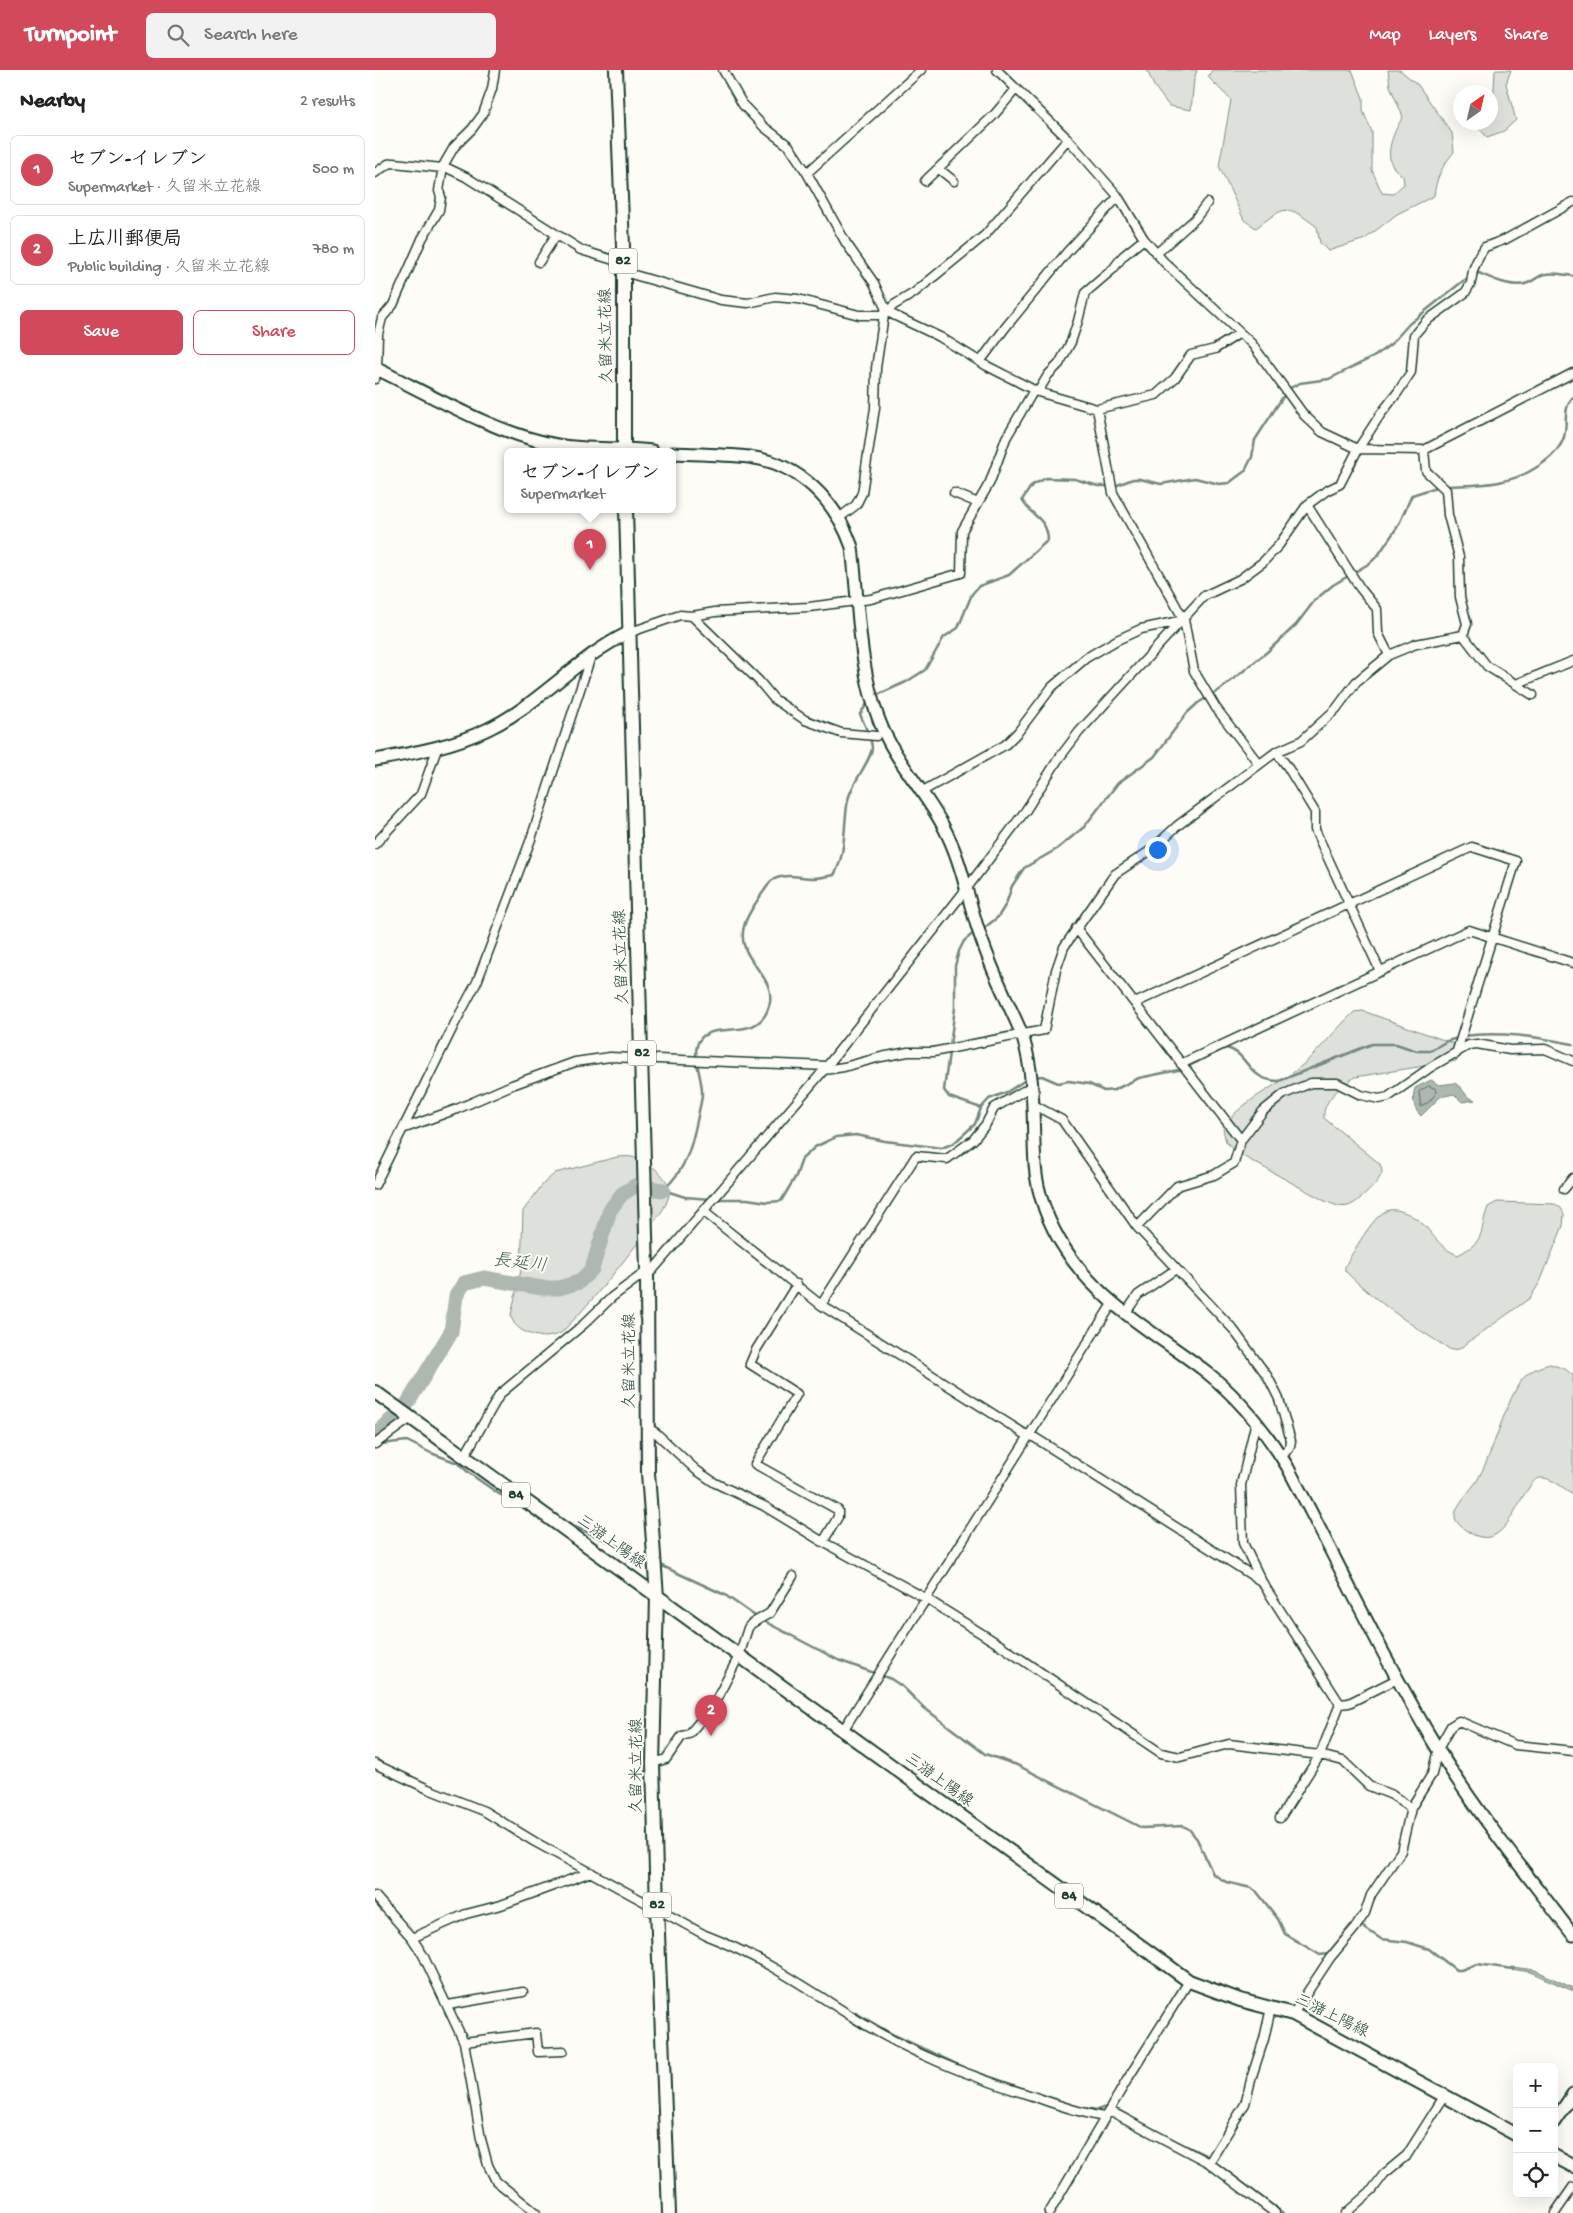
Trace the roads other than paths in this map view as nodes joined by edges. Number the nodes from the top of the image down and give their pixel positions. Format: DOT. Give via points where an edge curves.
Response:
graph roads {
  1 [pos="495,70"];
  2 [pos="616,70"];
  3 [pos="723,70"];
  4 [pos="921,70"];
  5 [pos="997,70"];
  6 [pos="1016,89"];
  7 [pos="1068,139"];
  8 [pos="443,167"];
  9 [pos="939,169"];
  10 [pos="375,173"];
  11 [pos="807,173"];
  12 [pos="925,182"];
  13 [pos="953,182"];
  14 [pos="1118,197"];
  15 [pos="1573,202"];
  16 [pos="1207,203"];
  17 [pos="556,235"];
  18 [pos="1144,239"];
  19 [pos="1157,253"];
  20 [pos="539,262"];
  21 [pos="623,268"];
  22 [pos="886,314"];
  23 [pos="1240,333"];
  24 [pos="980,362"];
  25 [pos="376,372"];
  26 [pos="1573,373"];
  27 [pos="1036,391"];
  28 [pos="1097,409"];
  29 [pos="580,448"];
  30 [pos="624,448"];
  31 [pos="1359,449"];
  32 [pos="1424,450"];
  33 [pos="676,453"];
  34 [pos="954,493"];
  35 [pos="978,503"];
  36 [pos="1307,505"];
  37 [pos="625,513"];
  38 [pos="839,518"];
  39 [pos="858,601"];
  40 [pos="693,616"];
  41 [pos="1184,620"];
  42 [pos="628,633"];
  43 [pos="1463,635"];
  44 [pos="593,653"];
  45 [pos="1389,655"];
  46 [pos="1573,661"];
  47 [pos="1516,684"];
  48 [pos="1533,695"];
  49 [pos="876,736"];
  50 [pos="437,749"];
  51 [pos="1276,752"];
  52 [pos="375,760"];
  53 [pos="1259,764"];
  54 [pos="921,792"];
  55 [pos="375,844"];
  56 [pos="967,888"];
  57 [pos="1348,904"];
  58 [pos="1075,928"];
  59 [pos="1492,937"];
  60 [pos="1573,964"];
  61 [pos="1380,972"];
  62 [pos="1135,1003"];
  63 [pos="1022,1035"];
  64 [pos="1456,1054"];
  65 [pos="642,1060"];
  66 [pos="1573,1061"];
  67 [pos="1181,1064"];
  68 [pos="825,1068"];
  69 [pos="1032,1081"];
  70 [pos="1034,1105"];
  71 [pos="405,1128"];
  72 [pos="1241,1140"];
  73 [pos="1573,1178"];
  74 [pos="375,1185"];
  75 [pos="1565,1189"];
  76 [pos="703,1211"];
  77 [pos="1137,1227"];
  78 [pos="1176,1269"];
  79 [pos="647,1271"];
  80 [pos="797,1284"];
  81 [pos="1112,1304"];
  82 [pos="821,1305"];
  83 [pos="1125,1314"];
  84 [pos="375,1392"];
  85 [pos="411,1418"];
  86 [pos="1255,1420"];
  87 [pos="647,1428"];
  88 [pos="1029,1435"];
  89 [pos="375,1444"];
  90 [pos="464,1457"];
  91 [pos="1282,1457"];
  92 [pos="823,1542"];
  93 [pos="793,1576"];
  94 [pos="1262,1582"];
  95 [pos="657,1596"];
  96 [pos="925,1598"];
  97 [pos="739,1656"];
  98 [pos="1397,1679"];
  99 [pos="1339,1704"];
  100 [pos="842,1732"];
  101 [pos="1438,1749"];
  102 [pos="1573,1750"];
  103 [pos="1320,1755"];
  104 [pos="653,1763"];
  105 [pos="375,1764"];
  106 [pos="1411,1808"];
  107 [pos="1280,1818"];
  108 [pos="591,1872"];
  109 [pos="375,1896"];
  110 [pos="657,1908"];
  111 [pos="1573,1935"];
  112 [pos="412,1938"];
  113 [pos="1189,1981"];
  114 [pos="523,1992"];
  115 [pos="448,2006"];
  116 [pos="1271,2008"];
  117 [pos="1293,2014"];
  118 [pos="464,2042"];
  119 [pos="563,2051"];
  120 [pos="1573,2094"];
  121 [pos="1445,2095"];
  122 [pos="1106,2115"];
  123 [pos="1558,2116"];
  124 [pos="1513,2133"];
  125 [pos="1558,2158"];
  126 [pos="1209,2164"];
  127 [pos="1573,2166"];
  128 [pos="1573,2187"];
  129 [pos="537,2213"];
  130 [pos="669,2213"];
  131 [pos="1049,2213"];
  132 [pos="1275,2213"];
  133 [pos="1346,2213"];
  134 [pos="1555,2213"];
  1 -- 8 [label="street" via="483,114 454,147"];
  2 -- 21 [label="main road, 久留米立花線 / 82"];
  3 -- 11 [label="street" via="743,105 764,128 789,146"];
  4 -- 11 [label="street"];
  5 -- 6 [label="street"];
  6 -- 7 [label="street"];
  6 -- 9 [label="street"];
  7 -- 14 [label="street"];
  7 -- 22 [label="street" via="985,235"];
  8 -- 10 [label="street" via="395,163"];
  8 -- 17 [label="street" via="465,177"];
  8 -- 25 [label="street" via="439,210 421,239 393,304 382,318"];
  9 -- 12 [label="street"];
  9 -- 13 [label="street"];
  11 -- 22 [label="street" via="846,243 874,283"];
  14 -- 18 [label="street"];
  14 -- 24 [label="street" via="1067,252"];
  15 -- 31 [label="street" via="1485,248 1465,293 1426,321 1414,334 1411,372"];
  16 -- 19 [label="street" via="1195,219"];
  17 -- 20 [label="street"];
  17 -- 21 [label="street"];
  18 -- 19 [label="street"];
  18 -- 27 [label="street" via="1085,293 1071,342 1059,364"];
  19 -- 23 [label="street" via="1188,287"];
  21 -- 22 [label="street" via="721,300 748,303 775,297 798,299 859,315"];
  21 -- 30 [label="main road, 久留米立花線 / 82"];
  22 -- 24 [label="street" via="940,337"];
  22 -- 38 [label="street" via="876,368 875,408 862,493 856,505"];
  23 -- 28 [label="street" via="1215,349 1191,355 1175,378 1155,395"];
  23 -- 31 [label="street" via="1252,344 1304,415 1322,432"];
  24 -- 27 [label="street"];
  25 -- 29 [label="street" via="525,438"];
  26 -- 32 [label="street"];
  27 -- 28 [label="street"];
  27 -- 35 [label="street" via="1006,438 991,482"];
  28 -- 41 [label="street" via="1113,493"];
  31 -- 32 [label="street"];
  31 -- 36 [label="street" via="1340,484"];
  32 -- 43 [label="street" via="1427,471 1446,490 1448,515 1459,557 1460,597 1467,624"];
  33 -- 38 [label="street" via="767,461 806,480 829,501"];
  34 -- 35 [label="street"];
  35 -- 39 [label="street" via="962,531 961,573"];
  36 -- 41 [label="street" via="1263,562 1240,579 1204,596"];
  36 -- 45 [label="street" via="1377,609 1378,633"];
  37 -- 42 [label="main road, 久留米立花線 / 82"];
  38 -- 39 [label="street" via="852,547"];
  39 -- 40 [label="street"];
  39 -- 54 [label="street" via="865,672 879,722"];
  40 -- 42 [label="street" via="680,615"];
  40 -- 49 [label="street" via="774,699 805,720 841,733"];
  41 -- 53 [label="street" via="1194,671"];
  41 -- 54 [label="street" via="1141,629 1086,658 1051,687 1005,745"];
  41 -- 56 [label="street" via="1079,732"];
  42 -- 44 [label="street"];
  42 -- 65 [label="main road, 久留米立花線 / 82"];
  43 -- 45 [label="street" via="1416,644"];
  43 -- 47 [label="street" via="1487,666"];
  44 -- 50 [label="street" via="525,706 487,730"];
  44 -- 71 [label="street" via="531,839 477,982"];
  45 -- 51 [label="street" via="1356,682 1336,709 1308,735"];
  46 -- 47 [label="street"];
  47 -- 48 [label="street"];
  50 -- 52 [label="street"];
  50 -- 55 [label="street" via="421,794"];
  51 -- 53 [label="street"];
  51 -- 57 [label="street" via="1315,812 1315,830"];
  53 -- 58 [label="street" via="1177,826 1151,850 1115,874"];
  54 -- 56 [label="street" via="942,824"];
  56 -- 63 [label="street" via="992,968"];
  56 -- 68 [label="street"];
  57 -- 59 [label="street" via="1472,847 1516,861"];
  57 -- 61 [label="street"];
  57 -- 62 [label="street"];
  58 -- 62 [label="street"];
  58 -- 63 [label="street" via="1056,970 1044,1030"];
  59 -- 60 [label="street"];
  59 -- 61 [label="street" via="1469,930"];
  59 -- 64 [label="street"];
  61 -- 67 [label="street"];
  62 -- 67 [label="street"];
  63 -- 68 [label="street"];
  63 -- 69 [label="street"];
  64 -- 66 [label="street" via="1469,1045 1477,1044 1509,1050 1545,1049"];
  64 -- 72 [label="street" via="1379,1099 1337,1084 1311,1083 1284,1094 1263,1111"];
  65 -- 68 [label="street"];
  65 -- 71 [label="street" via="610,1057 575,1062"];
  65 -- 79 [label="main road, 久留米立花線 / 82"];
  67 -- 72 [label="street"];
  68 -- 76 [label="street"];
  69 -- 70 [label="street"];
  69 -- 82 [label="street" via="994,1108 973,1140 947,1159 916,1156"];
  70 -- 77 [label="street" via="1062,1120"];
  70 -- 81 [label="street" via="1035,1167 1047,1216 1086,1279"];
  71 -- 74 [label="street"];
  72 -- 77 [label="street" via="1235,1163 1215,1175 1177,1186"];
  73 -- 75 [label="street"];
  76 -- 79 [label="street" via="652,1271"];
  76 -- 80 [label="street"];
  77 -- 78 [label="street"];
  78 -- 83 [label="street" via="1138,1295"];
  78 -- 91 [label="street" via="1233,1329 1268,1377 1279,1399 1291,1441"];
  79 -- 87 [label="main road, 久留米立花線 / 82"];
  79 -- 90 [label="street" via="612,1297 500,1394"];
  80 -- 82 [label="street"];
  80 -- 92 [label="street" via="750,1364 797,1394 755,1464 838,1510 838,1517"];
  81 -- 83 [label="street"];
  81 -- 88 [label="street"];
  82 -- 88 [label="street"];
  83 -- 86 [label="street" via="1206,1372"];
  84 -- 85 [label="main road, 三潴上陽線 / 84"];
  85 -- 89 [label="street"];
  85 -- 90 [label="main road, 三潴上陽線 / 84"];
  86 -- 91 [label="street"];
  86 -- 94 [label="street" via="1241,1485 1243,1544"];
  87 -- 92 [label="street" via="715,1483 764,1506"];
  87 -- 95 [label="main road, 久留米立花線 / 82"];
  88 -- 94 [label="street"];
  88 -- 96 [label="street"];
  90 -- 95 [label="main road, 三潴上陽線 / 84"];
  91 -- 98 [label="street"];
  92 -- 96 [label="street"];
  93 -- 97 [label="street" via="770,1613 748,1628"];
  94 -- 99 [label="street"];
  95 -- 97 [label="main road, 三潴上陽線 / 84"];
  95 -- 104 [label="main road, 久留米立花線 / 82"];
  96 -- 100 [label="street"];
  96 -- 103 [label="street" via="1161,1753 1180,1757 1229,1744"];
  97 -- 100 [label="main road, 三潴上陽線 / 84"];
  97 -- 104 [label="street" via="713,1706 689,1734 683,1736 666,1759"];
  98 -- 99 [label="street" via="1349,1703"];
  98 -- 101 [label="street"];
  99 -- 103 [label="street"];
  100 -- 113 [label="main road, 三潴上陽線 / 84"];
  101 -- 102 [label="street" via="1451,1726 1459,1721 1515,1745"];
  101 -- 106 [label="street" via="1431,1774"];
  101 -- 111 [label="street" via="1483,1817"];
  103 -- 106 [label="street" via="1343,1761 1369,1786 1392,1795"];
  103 -- 107 [label="street"];
  104 -- 110 [label="main road, 久留米立花線 / 82"];
  105 -- 108 [label="street" via="427,1789 485,1811"];
  106 -- 117 [label="street" via="1401,1851 1371,1895 1365,1913"];
  108 -- 110 [label="street"];
  108 -- 112 [label="street" via="501,1905 465,1914"];
  109 -- 112 [label="street"];
  110 -- 122 [label="street" via="705,1935 734,1946 875,2030 952,2069 1080,2113"];
  110 -- 130 [label="main road, 久留米立花線 / 82"];
  112 -- 115 [label="street"];
  113 -- 116 [label="main road, 三潴上陽線 / 84"];
  113 -- 122 [label="street"];
  114 -- 115 [label="street"];
  115 -- 118 [label="street"];
  116 -- 117 [label="main road, 三潴上陽線 / 84"];
  116 -- 126 [label="street" via="1245,2104"];
  117 -- 121 [label="main road, 三潴上陽線 / 84"];
  118 -- 119 [label="street" via="536,2033 538,2052"];
  118 -- 129 [label="street" via="488,2165 496,2181"];
  120 -- 123 [label="street"];
  121 -- 124 [label="main road, 三潴上陽線 / 84"];
  121 -- 133 [label="street" via="1407,2156 1384,2174 1372,2190"];
  122 -- 126 [label="street" via="1116,2114"];
  122 -- 131 [label="street"];
  125 -- 127 [label="main road"];
  126 -- 132 [label="street"];
  128 -- 134 [label="street"];
}
